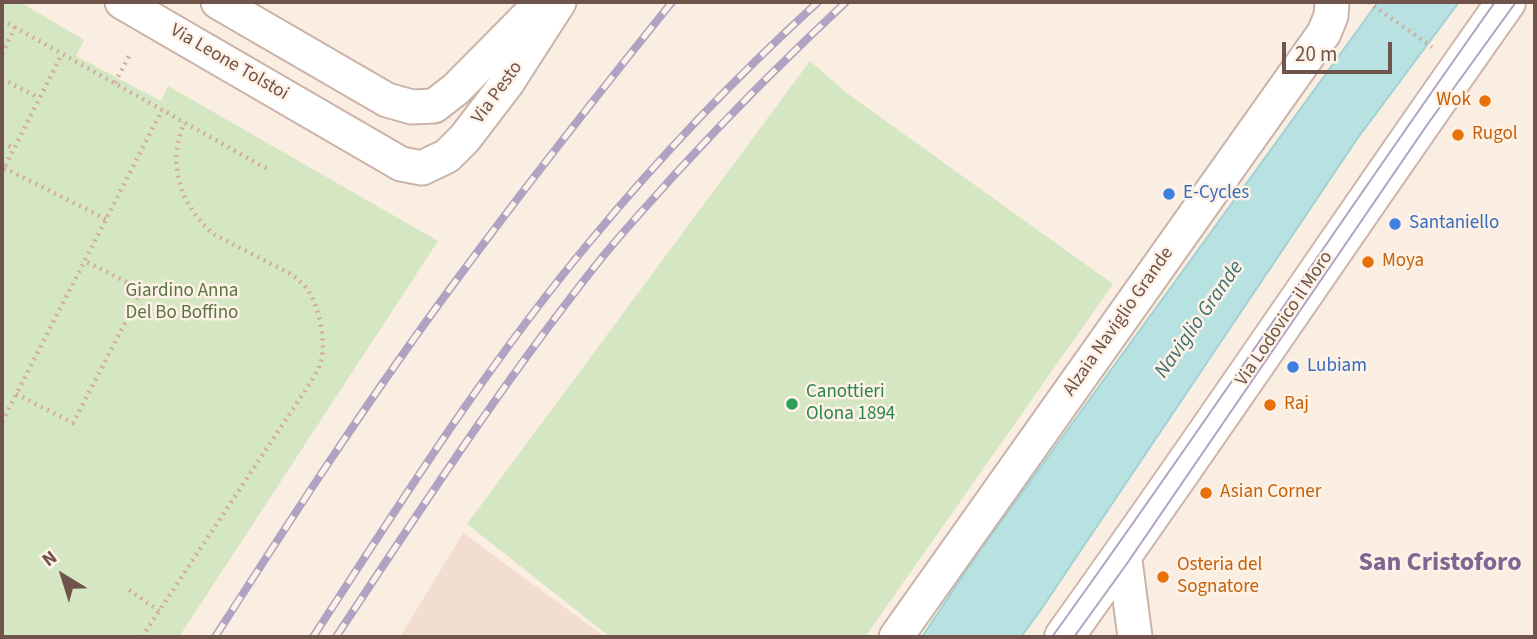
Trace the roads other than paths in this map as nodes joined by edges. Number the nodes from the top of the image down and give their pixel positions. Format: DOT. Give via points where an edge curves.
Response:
graph roads {
  1 [pos="122,2"];
  2 [pos="218,2"];
  3 [pos="542,2"];
  4 [pos="559,2"];
  5 [pos="1332,2"];
  6 [pos="1506,2"];
  7 [pos="325,63"];
  8 [pos="299,104"];
  9 [pos="422,168"];
  10 [pos="1124,553"];
  11 [pos="896,637"];
  12 [pos="1064,637"];
  13 [pos="1135,637"];
  1 -- 8 [label="street, Via Leone Tolstoi"];
  2 -- 7 [label="street"];
  3 -- 7 [label="street, Via Pesto" via="434,106 412,107 387,100"];
  4 -- 9 [label="street, Via Pesto" via="465,138 447,156"];
  5 -- 11 [label="street, Alzaia Naviglio Grande" via="1324,33"];
  6 -- 10 [label="street, Via Lodovico il Moro"];
  7 -- 8 [label="street, Via Leone Tolstoi" via="320,89"];
  8 -- 9 [label="street, Via Leone Tolstoi" via="401,164"];
  10 -- 12 [label="street, Via Lodovico il Moro"];
  10 -- 13 [label="street"];
}
